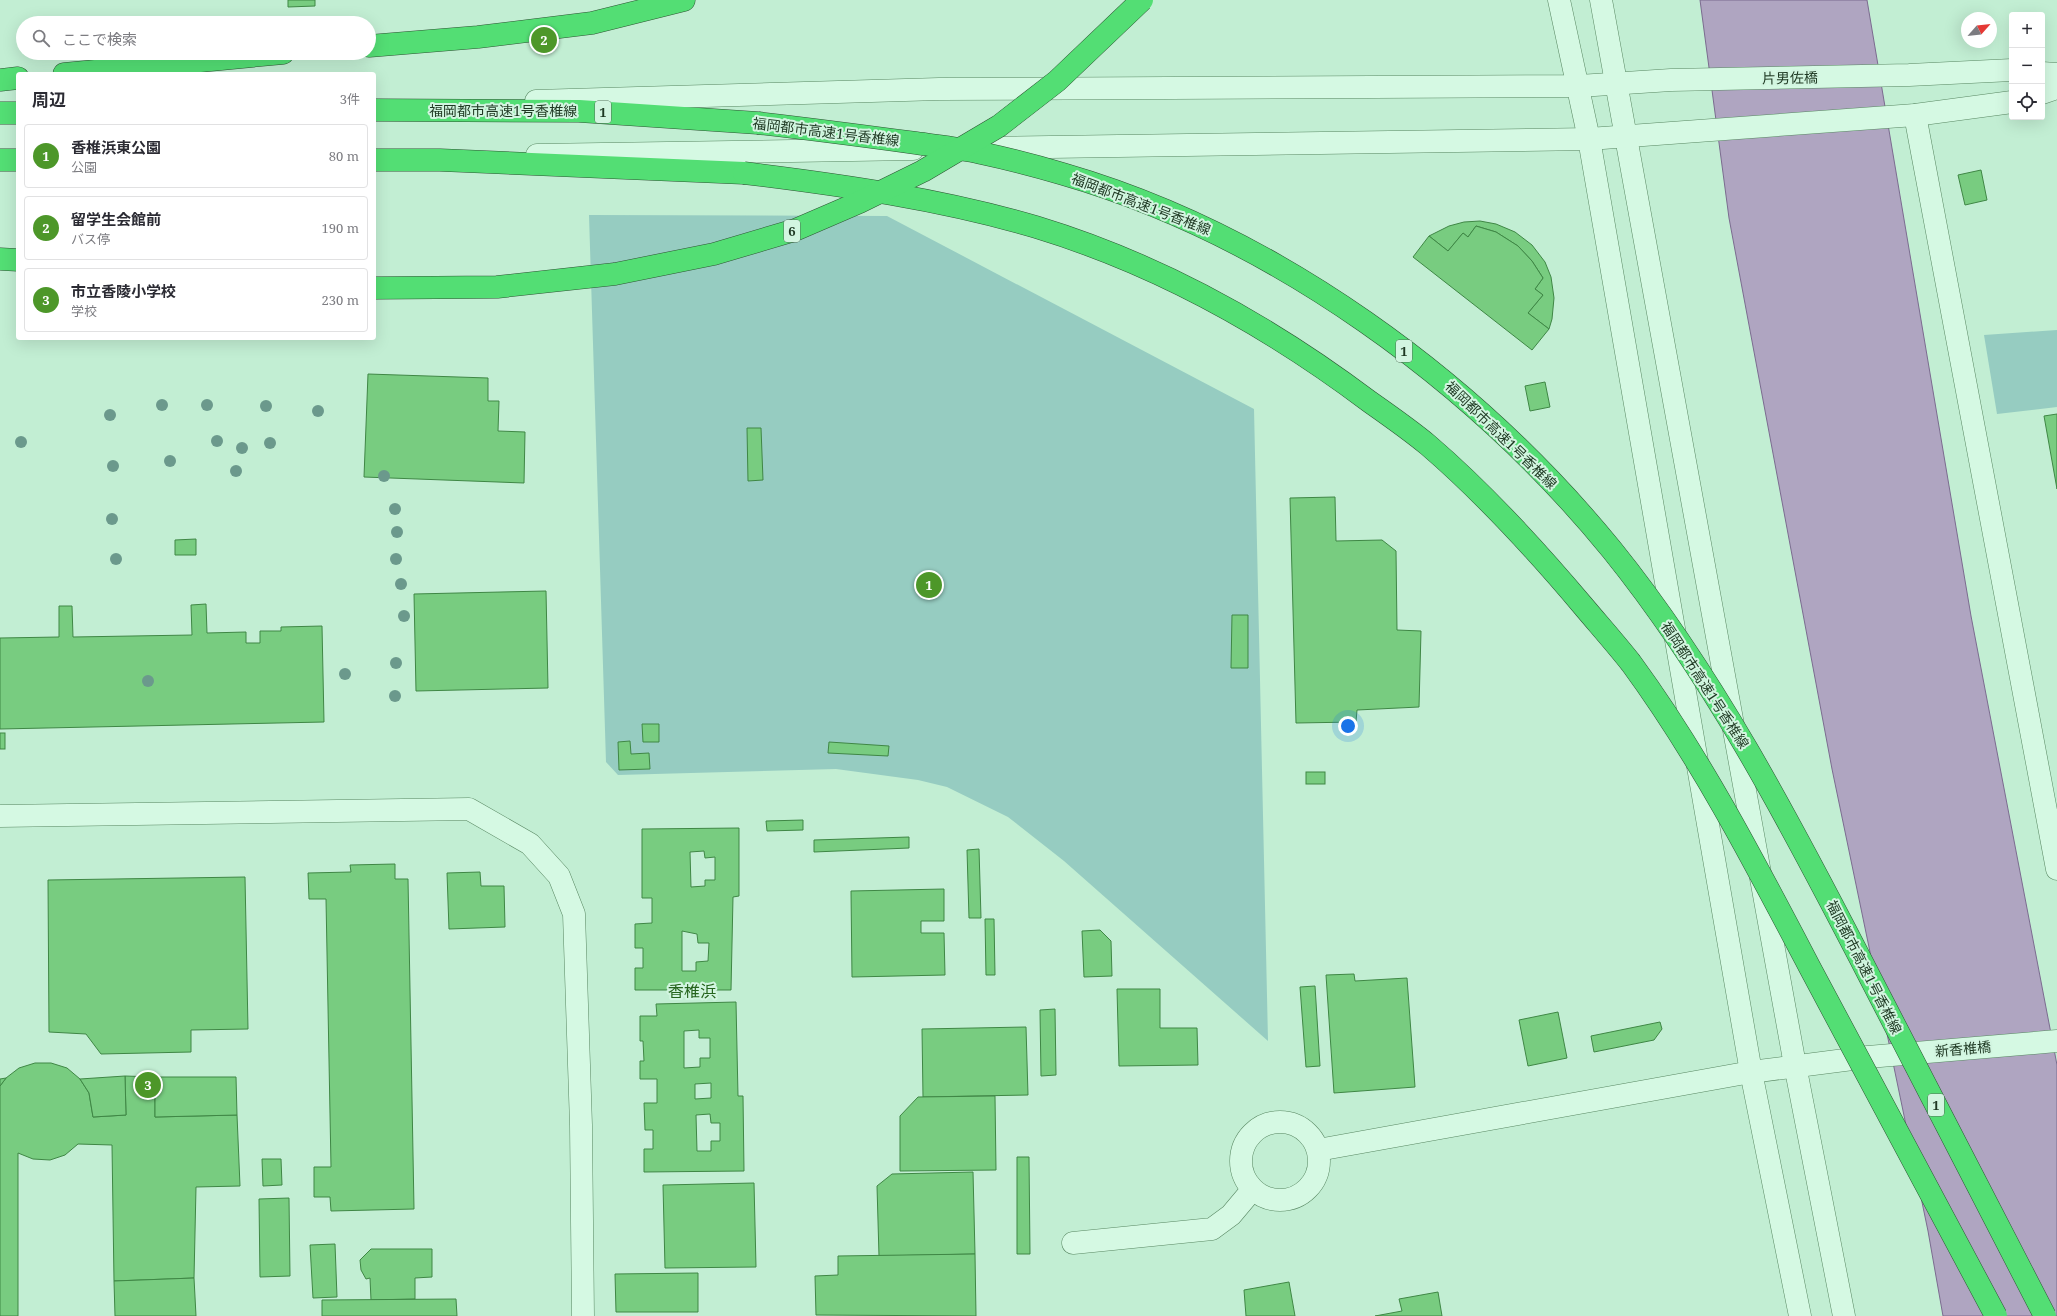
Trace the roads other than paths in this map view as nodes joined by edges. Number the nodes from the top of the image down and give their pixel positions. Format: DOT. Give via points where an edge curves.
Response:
graph roads {
  1 [pos="684,0"];
  2 [pos="1142,0"];
  3 [pos="1560,0"];
  4 [pos="1601,0"];
  5 [pos="376,45"];
  6 [pos="211,60"];
  7 [pos="2009,70"];
  8 [pos="85,72"];
  9 [pos="2045,72"];
  10 [pos="2057,74"];
  11 [pos="16,78"];
  12 [pos="0,80"];
  13 [pos="1618,84"];
  14 [pos="1579,86"];
  15 [pos="2057,88"];
  16 [pos="2045,92"];
  17 [pos="2009,102"];
  18 [pos="376,105"];
  19 [pos="376,110"];
  20 [pos="0,113"];
  21 [pos="16,113"];
  22 [pos="1915,115"];
  23 [pos="1625,136"];
  24 [pos="1589,139"];
  25 [pos="376,157"];
  26 [pos="376,160"];
  27 [pos="0,162"];
  28 [pos="16,162"];
  29 [pos="0,259"];
  30 [pos="16,260"];
  31 [pos="376,288"];
  32 [pos="0,816"];
  33 [pos="2052,817"];
  34 [pos="2057,869"];
  35 [pos="2057,1040"];
  36 [pos="1795,1065"];
  37 [pos="1751,1072"];
  38 [pos="1318,1150"];
  39 [pos="1252,1190"];
  40 [pos="1073,1243"];
  41 [pos="583,1316"];
  42 [pos="1800,1316"];
  43 [pos="1844,1316"];
  44 [pos="1996,1316"];
  45 [pos="2045,1316"];
  1 -- 5 [label="highway" via="592,24"];
  2 -- 31 [label="highway, 6, bridge" via="1058,81 999,126 923,171 795,230 714,254 615,274 497,287"];
  3 -- 14 [label="street"];
  4 -- 13 [label="street"];
  6 -- 8 [label="highway"];
  7 -- 13 [label="street, 片男佐橋" via="1672,80"];
  9 -- 10 [label="street"];
  11 -- 12 [label="highway"];
  13 -- 14 [label="street, 片男佐橋"];
  13 -- 23 [label="street"];
  14 -- 18 [label="street, 片男佐橋" via="939,90"];
  14 -- 24 [label="street"];
  15 -- 16 [label="street"];
  17 -- 22 [label="street"];
  19 -- 45 [label="highway, 福岡都市高速1号香椎線 / 1, bridge" via="579,111 758,123 978,152 1066,175 1145,202 1219,234 1302,282 1377,330 1460,394 1541,471 1612,550 1670,628 1721,706 1778,804"];
  20 -- 21 [label="highway"];
  22 -- 23 [label="street"];
  22 -- 33 [label="street"];
  23 -- 24 [label="street"];
  23 -- 36 [label="street"];
  24 -- 25 [label="street"];
  24 -- 37 [label="street"];
  26 -- 44 [label="highway, bridge" via="440,160 744,173 847,186 964,208 1038,228 1117,256 1184,285 1265,330 1342,381 1427,444 1501,513 1630,661 1680,736 1739,836"];
  27 -- 28 [label="highway"];
  29 -- 30 [label="highway"];
  32 -- 41 [label="street" via="469,808 530,844 559,876 574,914 581,1125"];
  33 -- 34 [label="street"];
  35 -- 36 [label="street, 新香椎橋" via="1868,1056"];
  36 -- 37 [label="street, 新香椎橋"];
  36 -- 43 [label="street"];
  37 -- 38 [label="street, 新香椎橋"];
  37 -- 42 [label="street"];
  38 -- 39 [label="street" via="1320,1168 1313,1184 1301,1196 1284,1201 1267,1199"];
  38 -- 39 [label="street" via="1305,1130 1283,1121 1259,1127 1243,1144 1241,1169"];
  39 -- 40 [label="street" via="1231,1215 1212,1229"];
}
